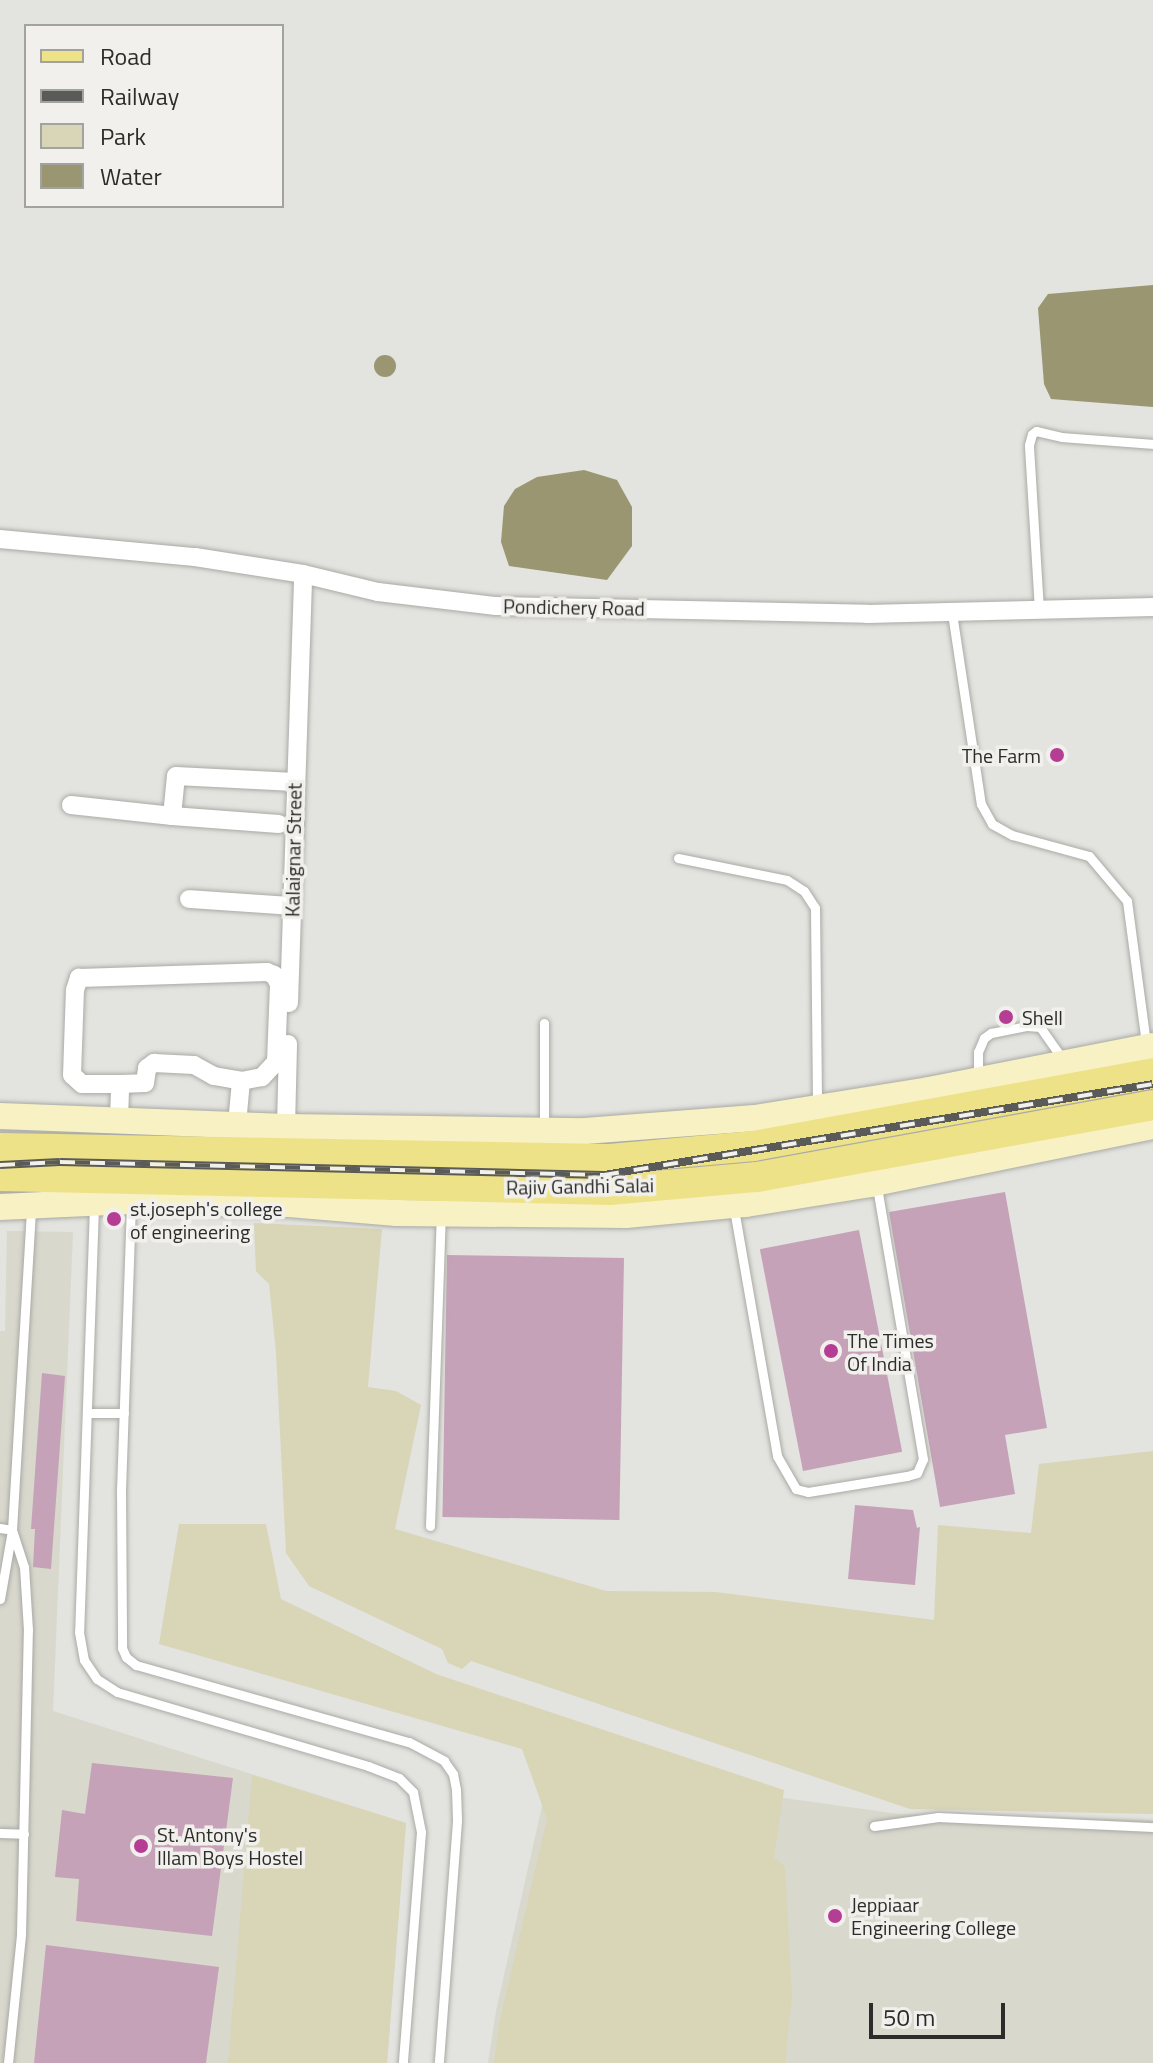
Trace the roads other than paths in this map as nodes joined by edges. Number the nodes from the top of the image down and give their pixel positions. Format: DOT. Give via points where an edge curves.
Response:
graph roads {
  1 [pos="1153,444"];
  2 [pos="0,539"];
  3 [pos="303,574"];
  4 [pos="1153,607"];
  5 [pos="1039,610"];
  6 [pos="952,613"];
  7 [pos="295,782"];
  8 [pos="71,805"];
  9 [pos="172,816"];
  10 [pos="279,824"];
  11 [pos="678,858"];
  12 [pos="189,899"];
  13 [pos="292,906"];
  14 [pos="544,1023"];
  15 [pos="1151,1055"];
  16 [pos="1065,1064"];
  17 [pos="978,1080"];
  18 [pos="241,1081"];
  19 [pos="120,1084"];
  20 [pos="1153,1105"];
  21 [pos="817,1108"];
  22 [pos="0,1116"];
  23 [pos="119,1119"];
  24 [pos="237,1124"];
  25 [pos="1153,1126"];
  26 [pos="286,1127"];
  27 [pos="544,1130"];
  28 [pos="1119,1133"];
  29 [pos="1153,1134"];
  30 [pos="0,1148"];
  31 [pos="94,1148"];
  32 [pos="132,1148"];
  33 [pos="209,1150"];
  34 [pos="0,1176"];
  35 [pos="32,1176"];
  36 [pos="207,1181"];
  37 [pos="876,1183"];
  38 [pos="94,1190"];
  39 [pos="131,1190"];
  40 [pos="734,1205"];
  41 [pos="0,1207"];
  42 [pos="31,1207"];
  43 [pos="441,1213"];
  44 [pos="87,1413"];
  45 [pos="124,1413"];
  46 [pos="430,1526"];
  47 [pos="0,1528"];
  48 [pos="12,1530"];
  49 [pos="0,1599"];
  50 [pos="874,1826"];
  51 [pos="1153,1827"];
  52 [pos="0,1833"];
  53 [pos="24,1834"];
  54 [pos="0,2010"];
  55 [pos="13,2010"];
  56 [pos="8,2063"];
  57 [pos="403,2063"];
  58 [pos="439,2063"];
  1 -- 5 [label="lane" via="1032,434"];
  2 -- 3 [label="street, Pondichery Road" via="195,557"];
  3 -- 6 [label="street, Pondichery Road" via="378,592 496,606"];
  3 -- 7 [label="street, Kalaignar Street"];
  4 -- 5 [label="street, Pondichery Road"];
  5 -- 6 [label="street, Pondichery Road"];
  6 -- 15 [label="lane" via="981,804 992,824 1012,835 1089,856 1127,901"];
  7 -- 9 [label="street" via="176,776"];
  7 -- 13 [label="street, Kalaignar Street"];
  8 -- 9 [label="street"];
  9 -- 10 [label="street"];
  11 -- 21 [label="lane" via="787,880 804,891 815,908"];
  12 -- 13 [label="street"];
  13 -- 26 [label="street, Kalaignar Street"];
  14 -- 27 [label="lane"];
  15 -- 16 [label="street"];
  15 -- 33 [label="main road, Rajiv Gandhi Salai" via="753,1146 608,1159"];
  16 -- 17 [label="street"];
  16 -- 17 [label="lane" via="1040,1027 1027,1026 984,1038"];
  17 -- 21 [label="street"];
  18 -- 19 [label="street" via="194,1065 154,1063 147,1068 145,1083"];
  18 -- 19 [label="street" via="262,1077 276,1062 279,984 274,975 84,976 75,990 72,1075 82,1084"];
  18 -- 24 [label="street"];
  19 -- 23 [label="street"];
  20 -- 36 [label="main road, Rajiv Gandhi Salai" via="757,1177 610,1190"];
  21 -- 27 [label="street" via="755,1118"];
  22 -- 23 [label="street"];
  23 -- 24 [label="street"];
  24 -- 26 [label="street"];
  25 -- 28 [label="street"];
  26 -- 27 [label="street"];
  28 -- 29 [label="street"];
  28 -- 37 [label="street"];
  30 -- 31 [label="main road, Rajiv Gandhi Salai"];
  31 -- 32 [label="main road, Rajiv Gandhi Salai"];
  31 -- 38 [label="lane"];
  32 -- 33 [label="main road, Rajiv Gandhi Salai"];
  32 -- 39 [label="lane"];
  33 -- 36 [label="main road"];
  34 -- 35 [label="main road, Rajiv Gandhi Salai"];
  35 -- 38 [label="main road, Rajiv Gandhi Salai"];
  35 -- 42 [label="lane"];
  36 -- 39 [label="main road, Rajiv Gandhi Salai"];
  37 -- 40 [label="street"];
  37 -- 40 [label="lane" via="923,1459 917,1473 822,1490 796,1489 777,1456"];
  38 -- 39 [label="main road, Rajiv Gandhi Salai"];
  38 -- 42 [label="street"];
  38 -- 44 [label="lane"];
  39 -- 43 [label="street"];
  39 -- 45 [label="lane"];
  40 -- 43 [label="street" via="626,1215"];
  41 -- 42 [label="street"];
  42 -- 48 [label="lane"];
  43 -- 46 [label="lane"];
  44 -- 45 [label="lane"];
  44 -- 57 [label="lane" via="79,1632 84,1660 97,1679 146,1702 368,1766 399,1778 413,1792 421,1832"];
  45 -- 58 [label="lane" via="126,1657 162,1674 409,1742 444,1761 453,1774 457,1821"];
  47 -- 48 [label="lane"];
  48 -- 49 [label="lane"];
  48 -- 53 [label="lane" via="27,1591"];
  50 -- 51 [label="lane" via="938,1817"];
  52 -- 53 [label="lane"];
  53 -- 55 [label="lane"];
  54 -- 55 [label="lane"];
  55 -- 56 [label="lane"];
}
